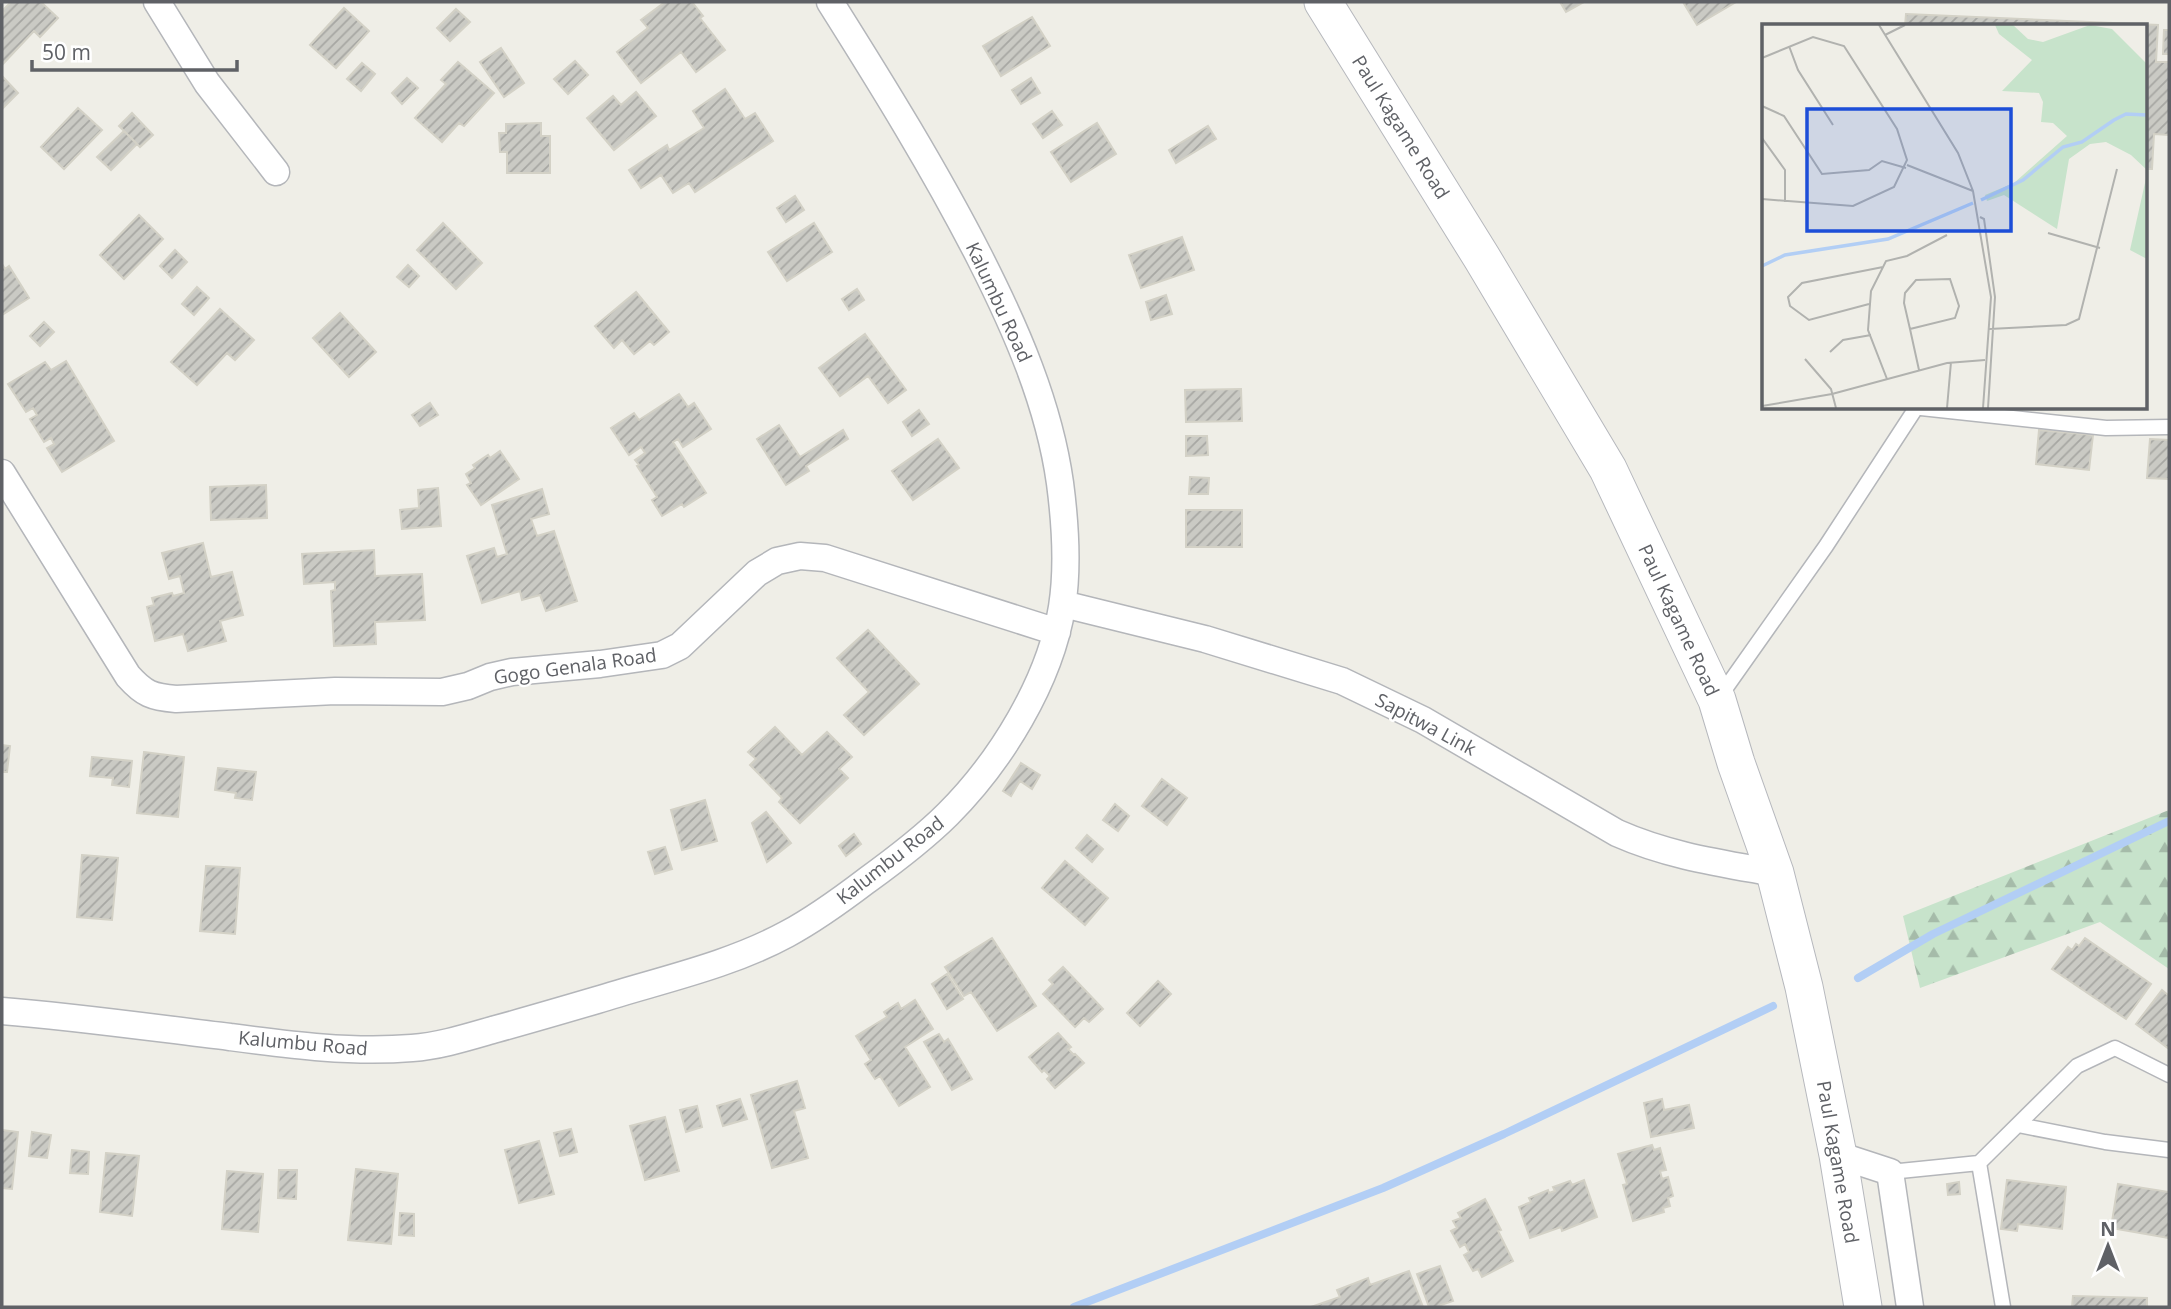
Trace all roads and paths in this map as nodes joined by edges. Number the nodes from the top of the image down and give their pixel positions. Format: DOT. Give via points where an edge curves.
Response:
graph roads {
  1 [pos="157,2"];
  2 [pos="830,2"];
  3 [pos="1323,2"];
  4 [pos="276,172"];
  5 [pos="1915,410"];
  6 [pos="1940,410"];
  7 [pos="2169,427"];
  8 [pos="2,473"];
  9 [pos="1063,604"];
  10 [pos="1057,632"];
  11 [pos="1717,700"];
  12 [pos="1775,873"];
  13 [pos="2,1010"];
  14 [pos="2169,1075"];
  15 [pos="2018,1125"];
  16 [pos="2169,1150"];
  17 [pos="1838,1154"];
  18 [pos="1979,1163"];
  19 [pos="1890,1172"];
  20 [pos="1863,1307"];
  21 [pos="1910,1307"];
  22 [pos="2003,1307"];
  1 -- 4 [label="street" via="206,83"];
  2 -- 9 [label="street, Kalumbu Road" via="959,217 1025,359 1045,416 1060,481"];
  3 -- 11 [label="street, Paul Kagame Road" via="1608,469"];
  5 -- 11 [label="lane"];
  6 -- 7 [label="lane" via="2106,428"];
  8 -- 10 [label="street, Gogo Genala Road" via="128,676 154,697 442,692 512,671 662,655 680,646 757,573 777,561 800,556 825,558"];
  9 -- 10 [label="street, Kalumbu Road"];
  9 -- 12 [label="street, Sapitwa Link" via="1205,639 1342,681 1423,720 1644,845"];
  10 -- 13 [label="street, Kalumbu Road" via="1043,673 1009,737 946,816 833,905 786,935 731,959 498,1029 407,1049 322,1049"];
  11 -- 12 [label="street, Paul Kagame Road"];
  12 -- 17 [label="street, Paul Kagame Road"];
  14 -- 15 [label="lane" via="2115,1048 2077,1066"];
  15 -- 16 [label="lane"];
  15 -- 18 [label="lane"];
  17 -- 19 [label="street"];
  17 -- 20 [label="street, Paul Kagame Road"];
  18 -- 19 [label="lane"];
  18 -- 22 [label="lane"];
  19 -- 21 [label="street"];
}
